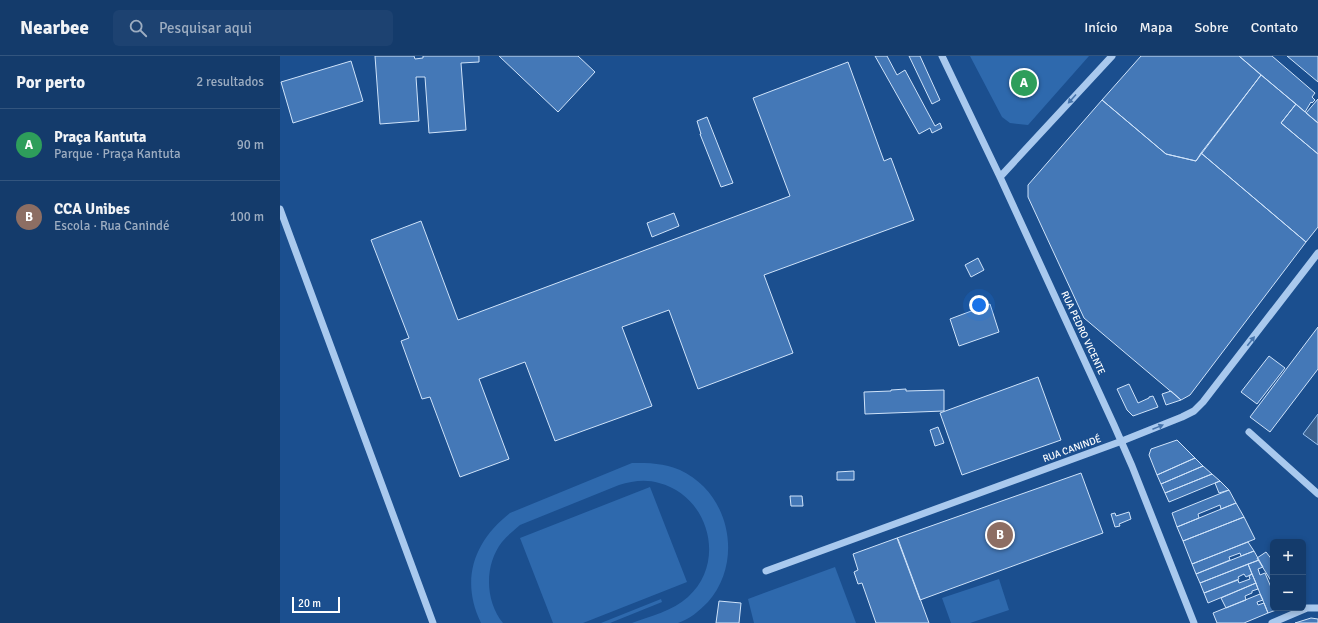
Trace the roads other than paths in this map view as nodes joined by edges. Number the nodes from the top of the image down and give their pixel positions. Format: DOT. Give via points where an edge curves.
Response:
graph roads {
  1 [pos="942,56"];
  2 [pos="1112,56"];
  3 [pos="1000,177"];
  4 [pos="280,209"];
  5 [pos="1318,253"];
  6 [pos="1249,432"];
  7 [pos="1122,441"];
  8 [pos="1318,494"];
  9 [pos="766,571"];
  10 [pos="1318,608"];
  11 [pos="432,623"];
  12 [pos="1194,623"];
  13 [pos="1272,623"];
  1 -- 3 [label="street, RUA PEDRO VICENTE"];
  2 -- 3 [label="street, one-way"];
  3 -- 7 [label="street, RUA PEDRO VICENTE"];
  4 -- 11 [label="street"];
  7 -- 5 [label="street, RUA CANINDÉ, one-way" via="1194,411"];
  6 -- 8 [label="street"];
  7 -- 9 [label="street, RUA CANINDÉ"];
  7 -- 12 [label="street, RUA PEDRO VICENTE"];
  10 -- 13 [label="street" via="1307,608"];
}
